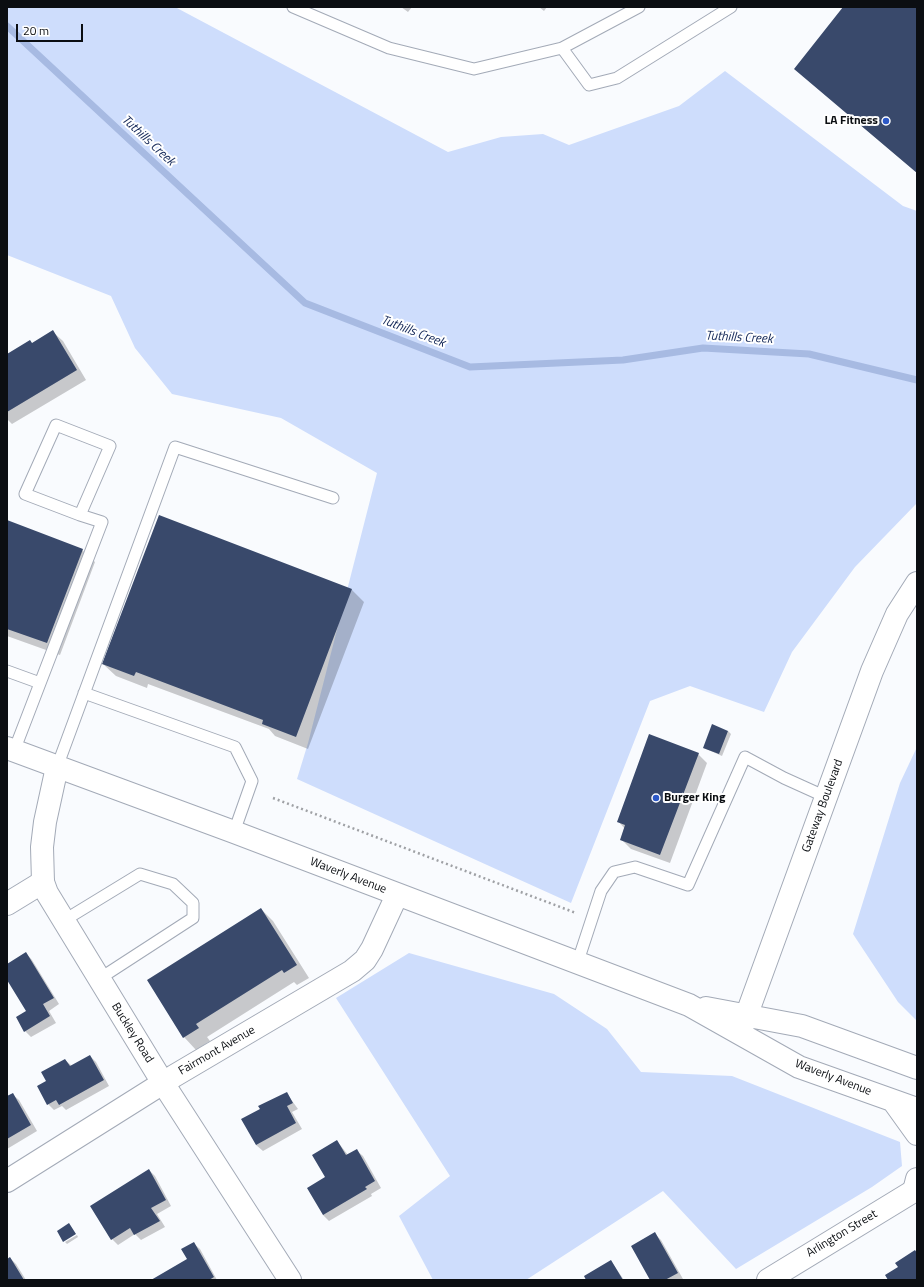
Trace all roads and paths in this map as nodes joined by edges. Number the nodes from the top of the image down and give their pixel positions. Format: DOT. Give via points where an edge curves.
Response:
graph roads {
  1 [pos="293,7"];
  2 [pos="639,7"];
  3 [pos="731,7"];
  4 [pos="562,48"];
  5 [pos="333,498"];
  6 [pos="80,515"];
  7 [pos="917,583"];
  8 [pos="7,671"];
  9 [pos="40,684"];
  10 [pos="84,693"];
  11 [pos="11,749"];
  12 [pos="57,767"];
  13 [pos="826,797"];
  14 [pos="273,798"];
  15 [pos="234,832"];
  16 [pos="43,882"];
  17 [pos="397,895"];
  18 [pos="7,904"];
  19 [pos="576,913"];
  20 [pos="62,921"];
  21 [pos="577,964"];
  22 [pos="99,979"];
  23 [pos="743,1024"];
  24 [pos="917,1068"];
  25 [pos="163,1083"];
  26 [pos="894,1102"];
  27 [pos="917,1109"];
  28 [pos="917,1134"];
  29 [pos="7,1181"];
  30 [pos="916,1186"];
  31 [pos="290,1280"];
  32 [pos="768,1280"];
  1 -- 4 [label="lane" via="389,48 474,69"];
  2 -- 4 [label="lane"];
  3 -- 4 [label="lane" via="617,78 590,85"];
  5 -- 10 [label="lane" via="176,447"];
  6 -- 6 [label="lane" via="25,494 56,426 110,446"];
  6 -- 9 [label="lane" via="102,522"];
  7 -- 13 [label="street, Gateway Boulevard" via="897,614 884,642"];
  8 -- 9 [label="lane"];
  9 -- 11 [label="lane"];
  10 -- 12 [label="lane"];
  10 -- 15 [label="lane" via="236,747 252,782"];
  11 -- 12 [label="street, Waverly Avenue"];
  12 -- 15 [label="street, Waverly Avenue"];
  12 -- 16 [label="street, Buckley Road" via="45,822 42,847"];
  13 -- 21 [label="lane" via="784,778 745,756 688,885 635,867 614,872 601,891"];
  13 -- 23 [label="street, Gateway Boulevard"];
  14 -- 19 [label="path"];
  15 -- 17 [label="street, Waverly Avenue"];
  16 -- 18 [label="street"];
  16 -- 20 [label="street, Buckley Road"];
  17 -- 21 [label="street, Waverly Avenue"];
  17 -- 25 [label="street, Fairmont Avenue" via="372,949 365,960 352,971"];
  20 -- 22 [label="street, Buckley Road"];
  20 -- 22 [label="lane" via="140,874 173,884 193,903 193,918"];
  21 -- 23 [label="street, Waverly Avenue"];
  22 -- 25 [label="street, Buckley Road"];
  23 -- 24 [label="street, Waverly Avenue" via="802,1026"];
  23 -- 26 [label="street, Waverly Avenue" via="799,1067"];
  25 -- 29 [label="street, Fairmont Avenue"];
  25 -- 31 [label="street, Buckley Road"];
  26 -- 27 [label="street, Waverly Avenue"];
  26 -- 28 [label="street"];
  30 -- 32 [label="street, Arlington Street"];
}
